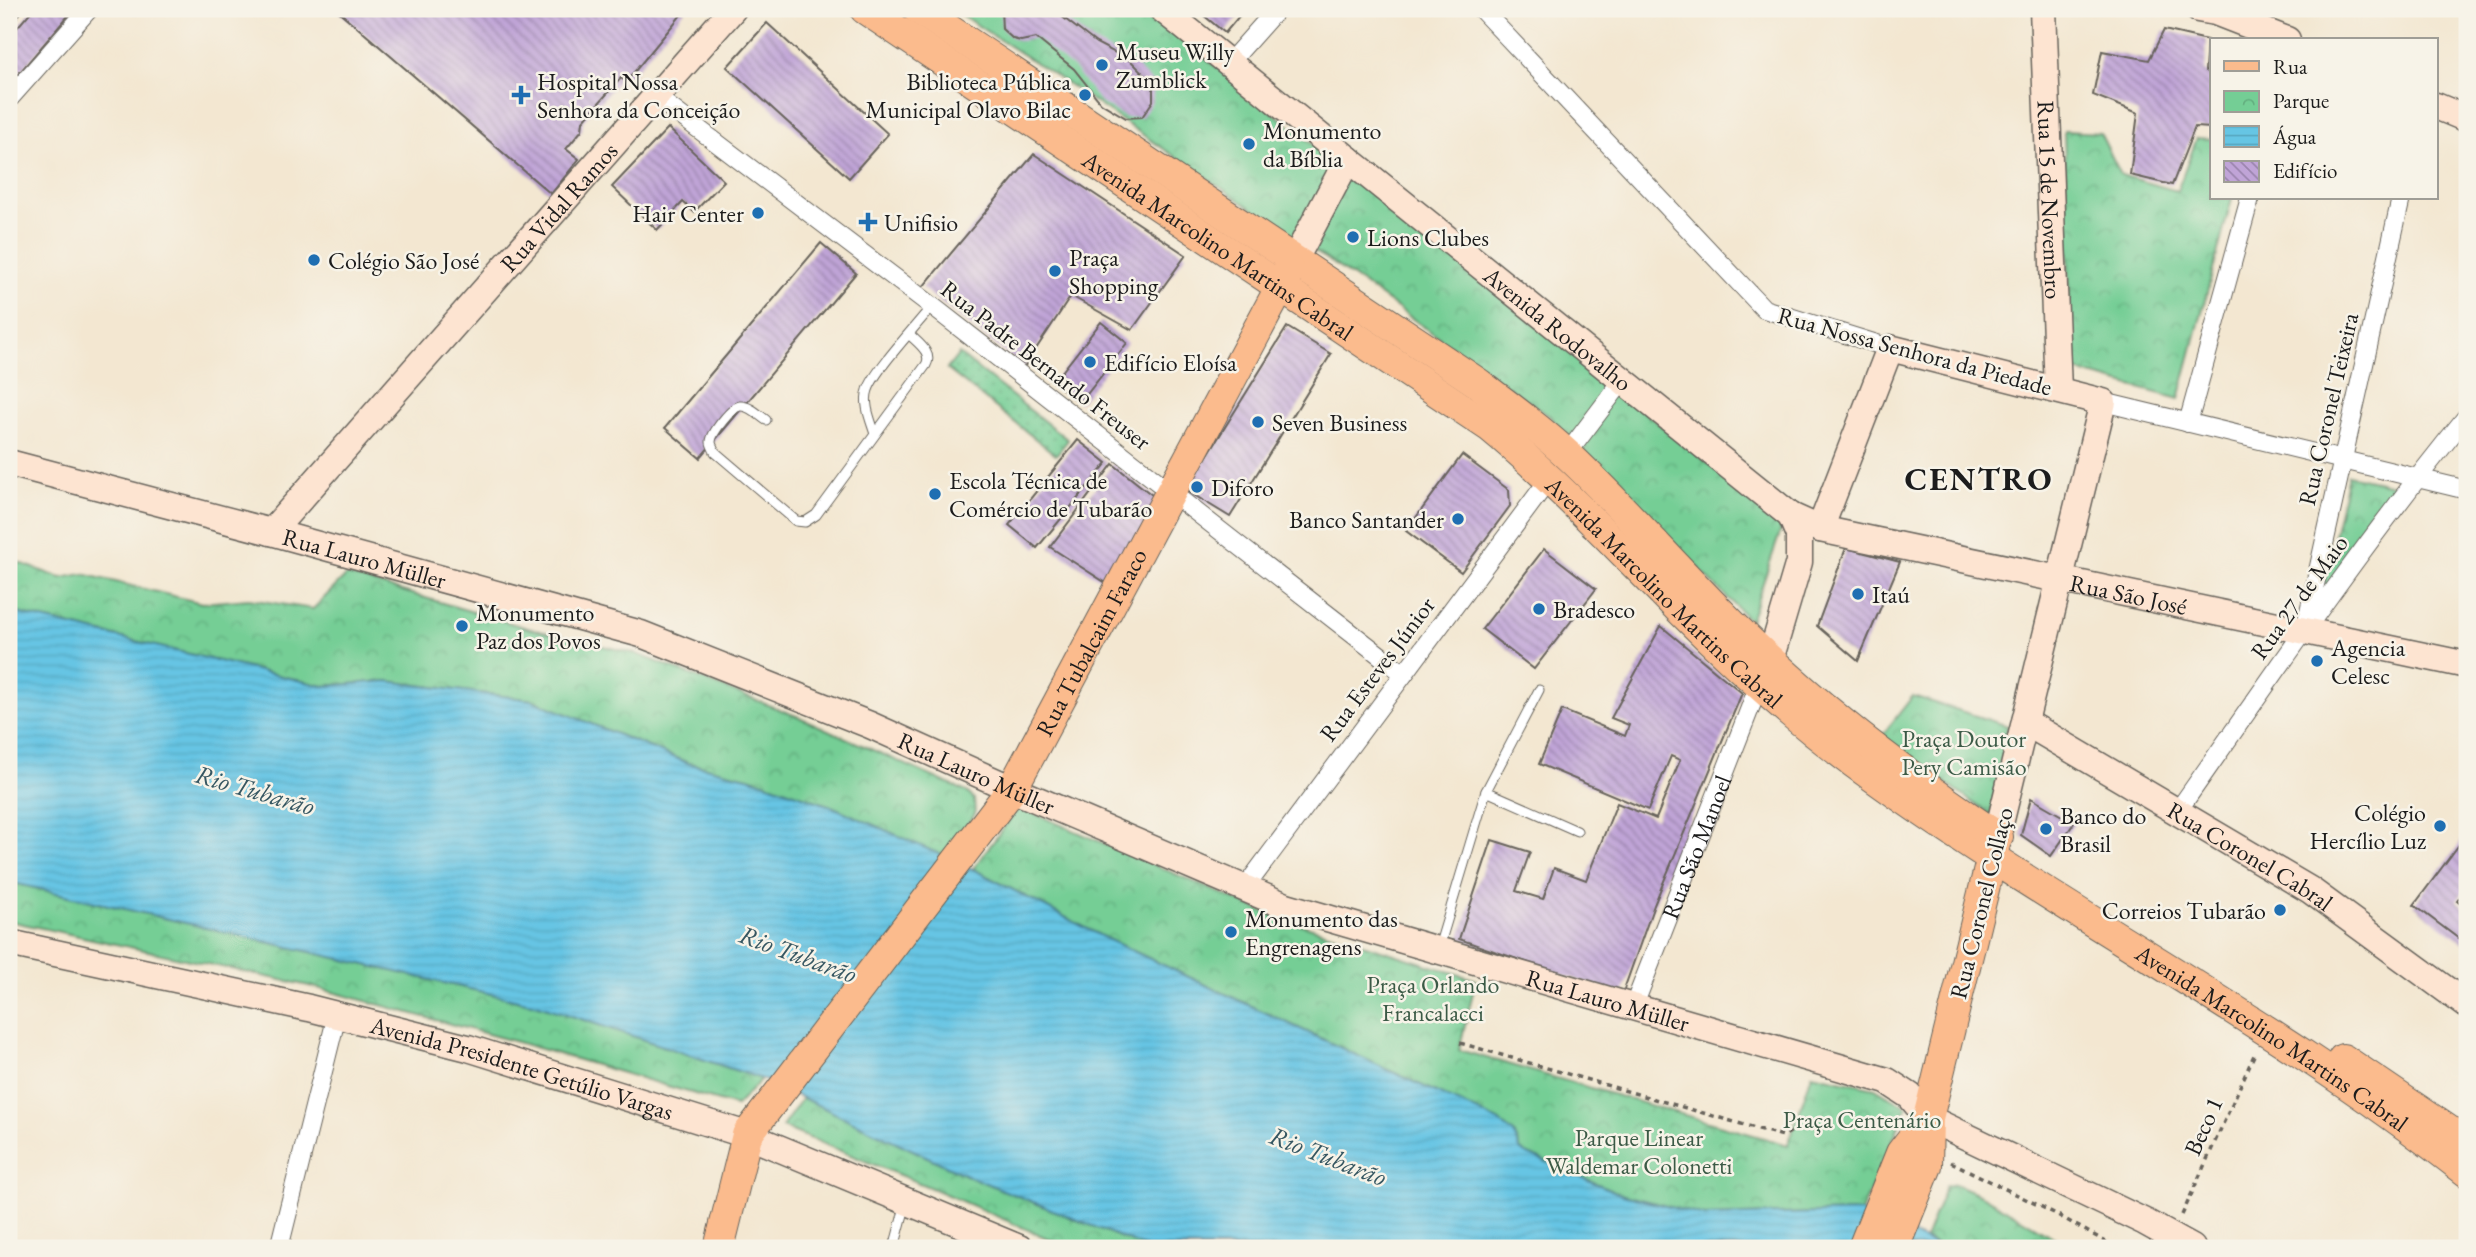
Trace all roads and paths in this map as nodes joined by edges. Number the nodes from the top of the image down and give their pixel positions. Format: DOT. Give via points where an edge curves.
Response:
graph roads {
  1 [pos="89,9"];
  2 [pos="733,9"];
  3 [pos="865,9"];
  4 [pos="918,9"];
  5 [pos="1162,9"];
  6 [pos="1277,9"];
  7 [pos="1481,9"];
  8 [pos="2043,9"];
  9 [pos="2198,9"];
  10 [pos="2282,38"];
  11 [pos="1229,63"];
  12 [pos="655,96"];
  13 [pos="9,99"];
  14 [pos="2438,107"];
  15 [pos="2467,119"];
  16 [pos="1348,159"];
  17 [pos="2249,200"];
  18 [pos="2401,200"];
  19 [pos="1287,274"];
  20 [pos="932,306"];
  21 [pos="910,335"];
  22 [pos="1890,348"];
  23 [pos="1623,380"];
  24 [pos="2057,390"];
  25 [pos="2102,402"];
  26 [pos="2467,416"];
  27 [pos="766,420"];
  28 [pos="2188,423"];
  29 [pos="876,434"];
  30 [pos="1567,454"];
  31 [pos="2342,460"];
  32 [pos="9,463"];
  33 [pos="1550,478"];
  34 [pos="2416,478"];
  35 [pos="2467,491"];
  36 [pos="1170,494"];
  37 [pos="1791,516"];
  38 [pos="1820,529"];
  39 [pos="271,531"];
  40 [pos="2060,579"];
  41 [pos="2304,631"];
  42 [pos="2467,665"];
  43 [pos="1764,672"];
  44 [pos="1404,674"];
  45 [pos="1539,690"];
  46 [pos="2025,722"];
  47 [pos="1013,789"];
  48 [pos="1486,791"];
  49 [pos="2177,812"];
  50 [pos="1577,831"];
  51 [pos="1995,847"];
  52 [pos="1244,889"];
  53 [pos="9,943"];
  54 [pos="1438,949"];
  55 [pos="2467,1005"];
  56 [pos="1633,1008"];
  57 [pos="337,1015"];
  58 [pos="2265,1031"];
  59 [pos="1460,1042"];
  60 [pos="1928,1118"];
  61 [pos="753,1127"];
  62 [pos="1792,1131"];
  63 [pos="2467,1143"];
  64 [pos="1937,1163"];
  65 [pos="2467,1172"];
  66 [pos="906,1202"];
  67 [pos="2182,1242"];
  68 [pos="279,1248"];
  69 [pos="719,1248"];
  70 [pos="894,1248"];
  71 [pos="1019,1248"];
  72 [pos="1863,1248"];
  73 [pos="1894,1248"];
  74 [pos="2116,1248"];
  1 -- 13 [label="street"];
  2 -- 12 [label="main road, Rua Vidal Ramos"];
  3 -- 19 [label="main road, Avenida Marcolino Martins Cabral"];
  4 -- 19 [label="main road, Avenida Marcolino Martins Cabral"];
  5 -- 11 [label="main road, Avenida Rodovalho"];
  6 -- 11 [label="street"];
  7 -- 22 [label="street, Rua Nossa Senhora da Piedade" via="1756,303 1773,313"];
  8 -- 24 [label="main road, Rua 15 de Novembro"];
  9 -- 10 [label="main road"];
  11 -- 16 [label="main road, Avenida Rodovalho"];
  12 -- 20 [label="street, Rua Padre Bernardo Freuser"];
  12 -- 39 [label="main road, Rua Vidal Ramos"];
  14 -- 15 [label="main road"];
  16 -- 19 [label="main road, Rua Tubalcaim Faraco"];
  16 -- 23 [label="main road, Avenida Rodovalho"];
  17 -- 28 [label="street"];
  18 -- 31 [label="street, Rua Coronel Teixeira"];
  19 -- 30 [label="main road, Avenida Marcolino Martins Cabral" via="1478,383"];
  19 -- 33 [label="main road, Avenida Marcolino Martins Cabral"];
  19 -- 36 [label="main road, Rua Tubalcaim Faraco"];
  20 -- 21 [label="lane"];
  20 -- 36 [label="street, Rua Padre Bernardo Freuser"];
  21 -- 29 [label="lane" via="867,391"];
  21 -- 29 [label="lane" via="929,361"];
  22 -- 24 [label="main road, Rua Nossa Senhora da Piedade"];
  22 -- 38 [label="main road"];
  23 -- 30 [label="street"];
  23 -- 37 [label="main road, Avenida Rodovalho"];
  24 -- 25 [label="main road, Rua Nossa Senhora da Piedade"];
  25 -- 28 [label="street, Rua Nossa Senhora da Piedade"];
  25 -- 40 [label="main road, Rua Coronel Collaço"];
  26 -- 34 [label="street, Rua 27 de Maio"];
  27 -- 29 [label="lane" via="740,406 713,432 711,444 715,453 796,521 816,516"];
  28 -- 31 [label="street, Rua Nossa Senhora da Piedade"];
  30 -- 43 [label="main road, Avenida Marcolino Martins Cabral"];
  31 -- 34 [label="street, Rua Nossa Senhora da Piedade"];
  31 -- 41 [label="street, Rua Coronel Teixeira"];
  32 -- 39 [label="main road, Rua Lauro Müller"];
  33 -- 43 [label="main road, Avenida Marcolino Martins Cabral" via="1683,614"];
  33 -- 44 [label="street, Rua Esteves Júnior"];
  34 -- 35 [label="street, Rua Nossa Senhora da Piedade"];
  34 -- 41 [label="street, Rua 27 de Maio"];
  36 -- 44 [label="street, Rua Padre Bernardo Freuser"];
  36 -- 47 [label="main road, Rua Tubalcaim Faraco"];
  37 -- 38 [label="main road, Rua São José"];
  37 -- 43 [label="main road, Rua São Manoel" via="1798,535 1799,562"];
  38 -- 40 [label="main road, Rua São José"];
  39 -- 47 [label="main road, Rua Lauro Müller" via="641,635 870,725"];
  40 -- 41 [label="main road, Rua São José"];
  40 -- 46 [label="main road, Rua Coronel Collaço"];
  41 -- 42 [label="main road, Rua São José"];
  41 -- 49 [label="street, Rua 27 de Maio"];
  43 -- 51 [label="main road, Avenida Marcolino Martins Cabral" via="1867,742"];
  43 -- 56 [label="street, Rua São Manoel"];
  44 -- 52 [label="street, Rua Esteves Júnior"];
  45 -- 48 [label="lane"];
  46 -- 49 [label="main road, Rua Coronel Cabral"];
  46 -- 51 [label="main road, Rua Coronel Collaço"];
  47 -- 52 [label="main road, Rua Lauro Müller"];
  47 -- 61 [label="main road, Rua Tubalcaim Faraco"];
  48 -- 50 [label="lane"];
  48 -- 54 [label="lane"];
  49 -- 55 [label="main road, Rua Coronel Cabral" via="2310,890"];
  51 -- 58 [label="main road, Avenida Marcolino Martins Cabral"];
  51 -- 60 [label="main road, Rua Coronel Collaço"];
  51 -- 63 [label="main road, Avenida Marcolino Martins Cabral" via="2383,1084"];
  52 -- 54 [label="main road, Rua Lauro Müller" via="1286,906"];
  53 -- 57 [label="main road, Avenida Presidente Getúlio Vargas"];
  54 -- 56 [label="main road, Rua Lauro Müller"];
  56 -- 60 [label="main road, Rua Lauro Müller" via="1887,1081 1910,1096"];
  57 -- 61 [label="main road, Avenida Presidente Getúlio Vargas"];
  57 -- 68 [label="street"];
  58 -- 65 [label="main road, Avenida Marcolino Martins Cabral"];
  58 -- 67 [label="path, Beco 1"];
  59 -- 62 [label="path" via="1783,1136"];
  60 -- 64 [label="main road"];
  60 -- 67 [label="main road"];
  60 -- 72 [label="main road" via="1901,1153"];
  61 -- 66 [label="main road, Avenida Presidente Getúlio Vargas"];
  61 -- 69 [label="main road"];
  64 -- 73 [label="main road"];
  64 -- 74 [label="path" via="2054,1213"];
  66 -- 70 [label="lane"];
  66 -- 71 [label="main road, Avenida Presidente Getúlio Vargas"];
}
